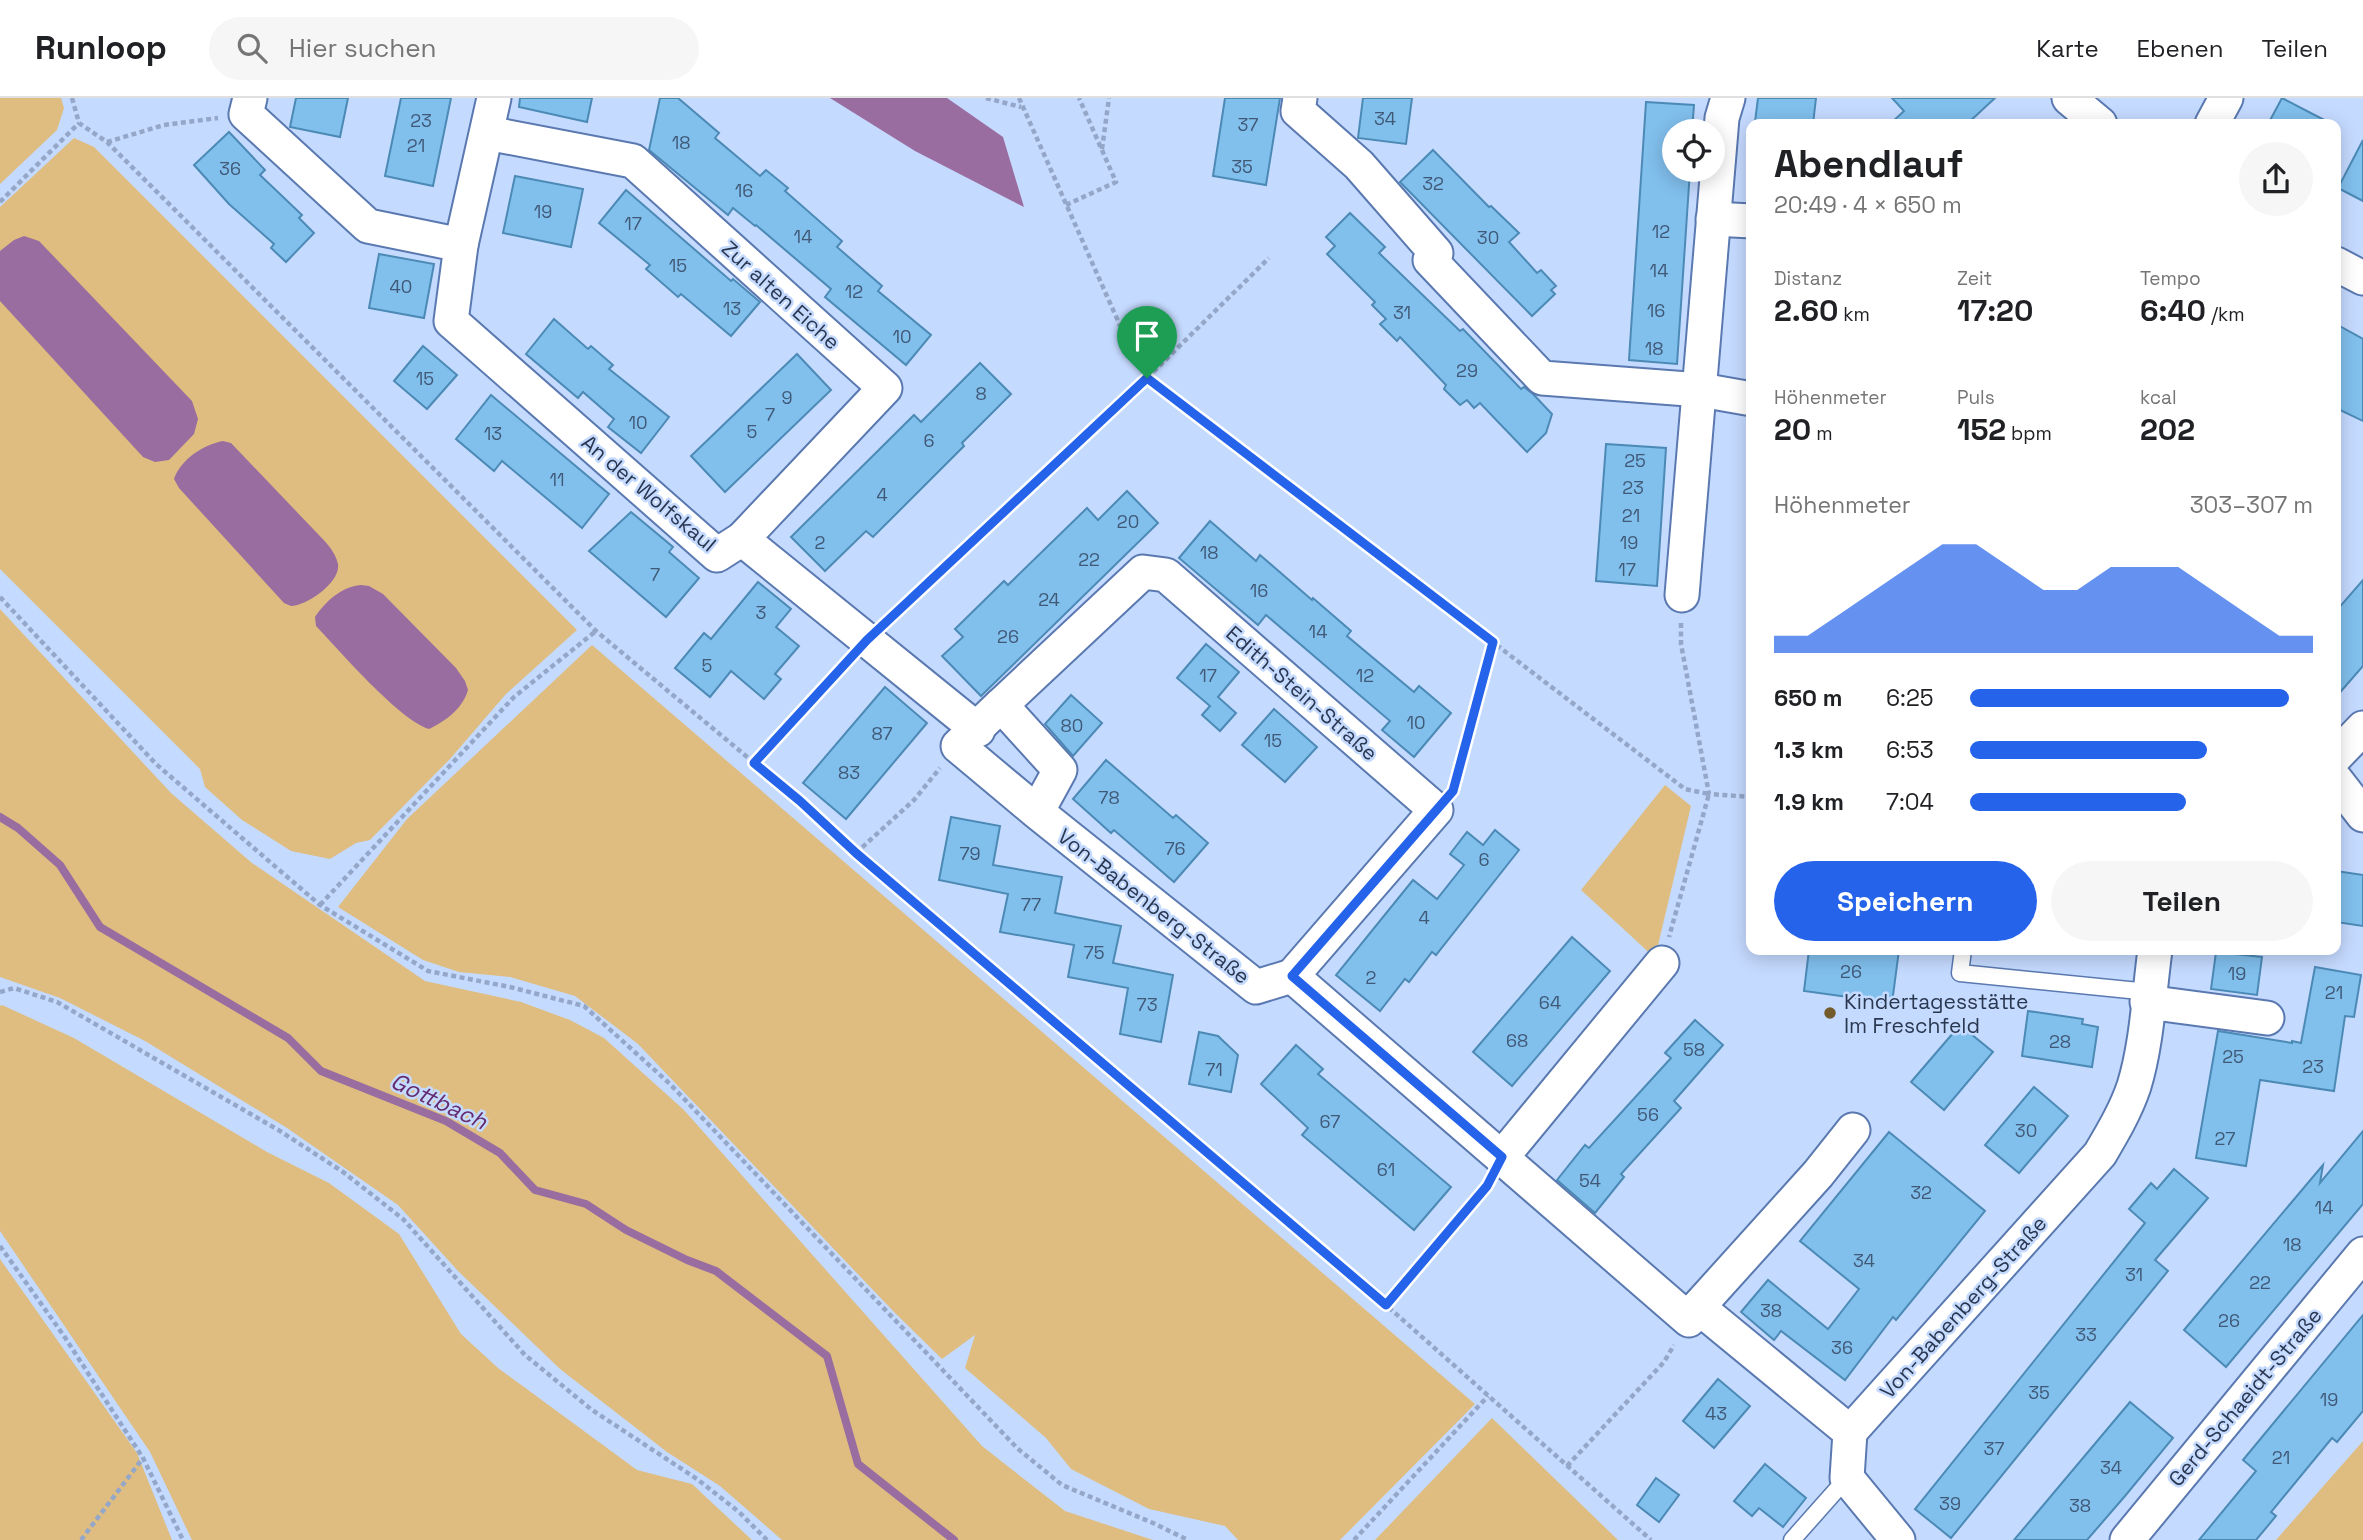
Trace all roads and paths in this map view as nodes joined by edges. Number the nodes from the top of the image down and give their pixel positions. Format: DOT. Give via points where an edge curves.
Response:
graph roads {
  1 [pos="72,98"];
  2 [pos="494,98"];
  3 [pos="986,98"];
  4 [pos="1019,98"];
  5 [pos="1079,98"];
  6 [pos="1109,98"];
  7 [pos="1300,98"];
  8 [pos="1728,98"];
  9 [pos="2069,98"];
  10 [pos="2226,98"];
  11 [pos="248,106"];
  12 [pos="1022,107"];
  13 [pos="2094,119"];
  14 [pos="2215,119"];
  15 [pos="79,123"];
  16 [pos="487,133"];
  17 [pos="107,142"];
  18 [pos="1102,150"];
  19 [pos="0,202"];
  20 [pos="1066,205"];
  21 [pos="1713,219"];
  22 [pos="1746,221"];
  23 [pos="461,245"];
  24 [pos="1269,258"];
  25 [pos="2341,267"];
  26 [pos="2363,278"];
  27 [pos="1147,378"];
  28 [pos="1701,390"];
  29 [pos="1746,398"];
  30 [pos="743,539"];
  31 [pos="1682,595"];
  32 [pos="0,597"];
  33 [pos="596,631"];
  34 [pos="867,640"];
  35 [pos="1493,642"];
  36 [pos="1001,705"];
  37 [pos="2363,728"];
  38 [pos="968,738"];
  39 [pos="2341,751"];
  40 [pos="754,763"];
  41 [pos="2341,786"];
  42 [pos="1709,794"];
  43 [pos="1746,797"];
  44 [pos="1436,810"];
  45 [pos="1037,812"];
  46 [pos="2363,815"];
  47 [pos="856,853"];
  48 [pos="320,905"];
  49 [pos="1962,955"];
  50 [pos="2154,955"];
  51 [pos="1662,963"];
  52 [pos="1292,976"];
  53 [pos="0,992"];
  54 [pos="2148,997"];
  55 [pos="2267,1018"];
  56 [pos="1853,1130"];
  57 [pos="1502,1157"];
  58 [pos="0,1246"];
  59 [pos="2363,1254"];
  60 [pos="1386,1305"];
  61 [pos="1693,1314"];
  62 [pos="1488,1396"];
  63 [pos="1850,1432"];
  64 [pos="144,1458"];
  65 [pos="1567,1466"];
  66 [pos="1847,1478"];
  67 [pos="81,1540"];
  68 [pos="183,1540"];
  69 [pos="767,1540"];
  70 [pos="1188,1540"];
  71 [pos="1354,1540"];
  72 [pos="1651,1540"];
  73 [pos="1792,1540"];
  74 [pos="1898,1540"];
  75 [pos="2127,1540"];
  1 -- 15 [label="path"];
  2 -- 16 [label="street, An der Wolfskaul"];
  3 -- 12 [label="path"];
  4 -- 12 [label="path"];
  5 -- 18 [label="path"];
  6 -- 18 [label="path"];
  7 -- 28 [label="street" via="1298,111 1359,165 1436,253 1430,260 1542,378"];
  8 -- 21 [label="street"];
  9 -- 13 [label="street"];
  10 -- 14 [label="street"];
  11 -- 17 [label="path"];
  11 -- 23 [label="street" via="368,226"];
  12 -- 20 [label="path"];
  15 -- 17 [label="path"];
  15 -- 19 [label="path"];
  16 -- 23 [label="street, An der Wolfskaul"];
  16 -- 30 [label="street, Zur alten Eiche" via="633,161 885,388"];
  17 -- 33 [label="path"];
  18 -- 20 [label="path" via="1116,182"];
  20 -- 27 [label="path"];
  21 -- 22 [label="street"];
  21 -- 28 [label="street"];
  23 -- 30 [label="street, An der Wolfskaul" via="451,321 717,555"];
  24 -- 27 [label="path"];
  25 -- 26 [label="street"];
  27 -- 34 [label="path"];
  27 -- 35 [label="path"];
  28 -- 29 [label="street"];
  28 -- 31 [label="street"];
  30 -- 34 [label="street, An der Wolfskaul"];
  31 -- 42 [label="path" via="1681,644"];
  32 -- 48 [label="path" via="156,764"];
  33 -- 40 [label="path"];
  33 -- 48 [label="path" via="514,696"];
  34 -- 38 [label="street, An der Wolfskaul"];
  34 -- 40 [label="path"];
  35 -- 42 [label="path" via="1685,789"];
  35 -- 44 [label="path" via="1453,791"];
  36 -- 38 [label="street"];
  36 -- 44 [label="street, Edith-Stein-Straße" via="1143,572 1166,575"];
  36 -- 45 [label="street" via="1060,771"];
  37 -- 39 [label="street"];
  38 -- 45 [label="street, Von-Babenberg-Straße"];
  38 -- 47 [label="path" via="914,800"];
  40 -- 47 [label="path"];
  41 -- 46 [label="street"];
  42 -- 43 [label="path"];
  42 -- 51 [label="path"];
  44 -- 52 [label="street"];
  45 -- 52 [label="street, Von-Babenberg-Straße" via="1256,987"];
  47 -- 60 [label="path"];
  48 -- 70 [label="path" via="428,971 584,1006 670,1084 1017,1448 1062,1485"];
  49 -- 54 [label="lane" via="1960,973"];
  50 -- 54 [label="street, Von-Babenberg-Straße"];
  51 -- 57 [label="street"];
  52 -- 57 [label="street"];
  53 -- 69 [label="path" via="14,988 57,1002 343,1172 403,1219 525,1355 592,1410 697,1479"];
  54 -- 55 [label="street"];
  54 -- 63 [label="street, Von-Babenberg-Straße" via="2144,1045 2134,1086 2100,1154"];
  56 -- 61 [label="street"];
  57 -- 60 [label="path" via="1487,1186"];
  57 -- 61 [label="street"];
  58 -- 64 [label="path"];
  59 -- 75 [label="street, Gerd-Schaeidt-Straße"];
  60 -- 62 [label="path"];
  61 -- 63 [label="street"];
  61 -- 65 [label="path" via="1664,1362"];
  62 -- 65 [label="path"];
  62 -- 71 [label="path"];
  63 -- 66 [label="street"];
  64 -- 67 [label="path"];
  64 -- 68 [label="path"];
  65 -- 72 [label="path"];
  66 -- 73 [label="lane"];
  66 -- 74 [label="street"];
}
